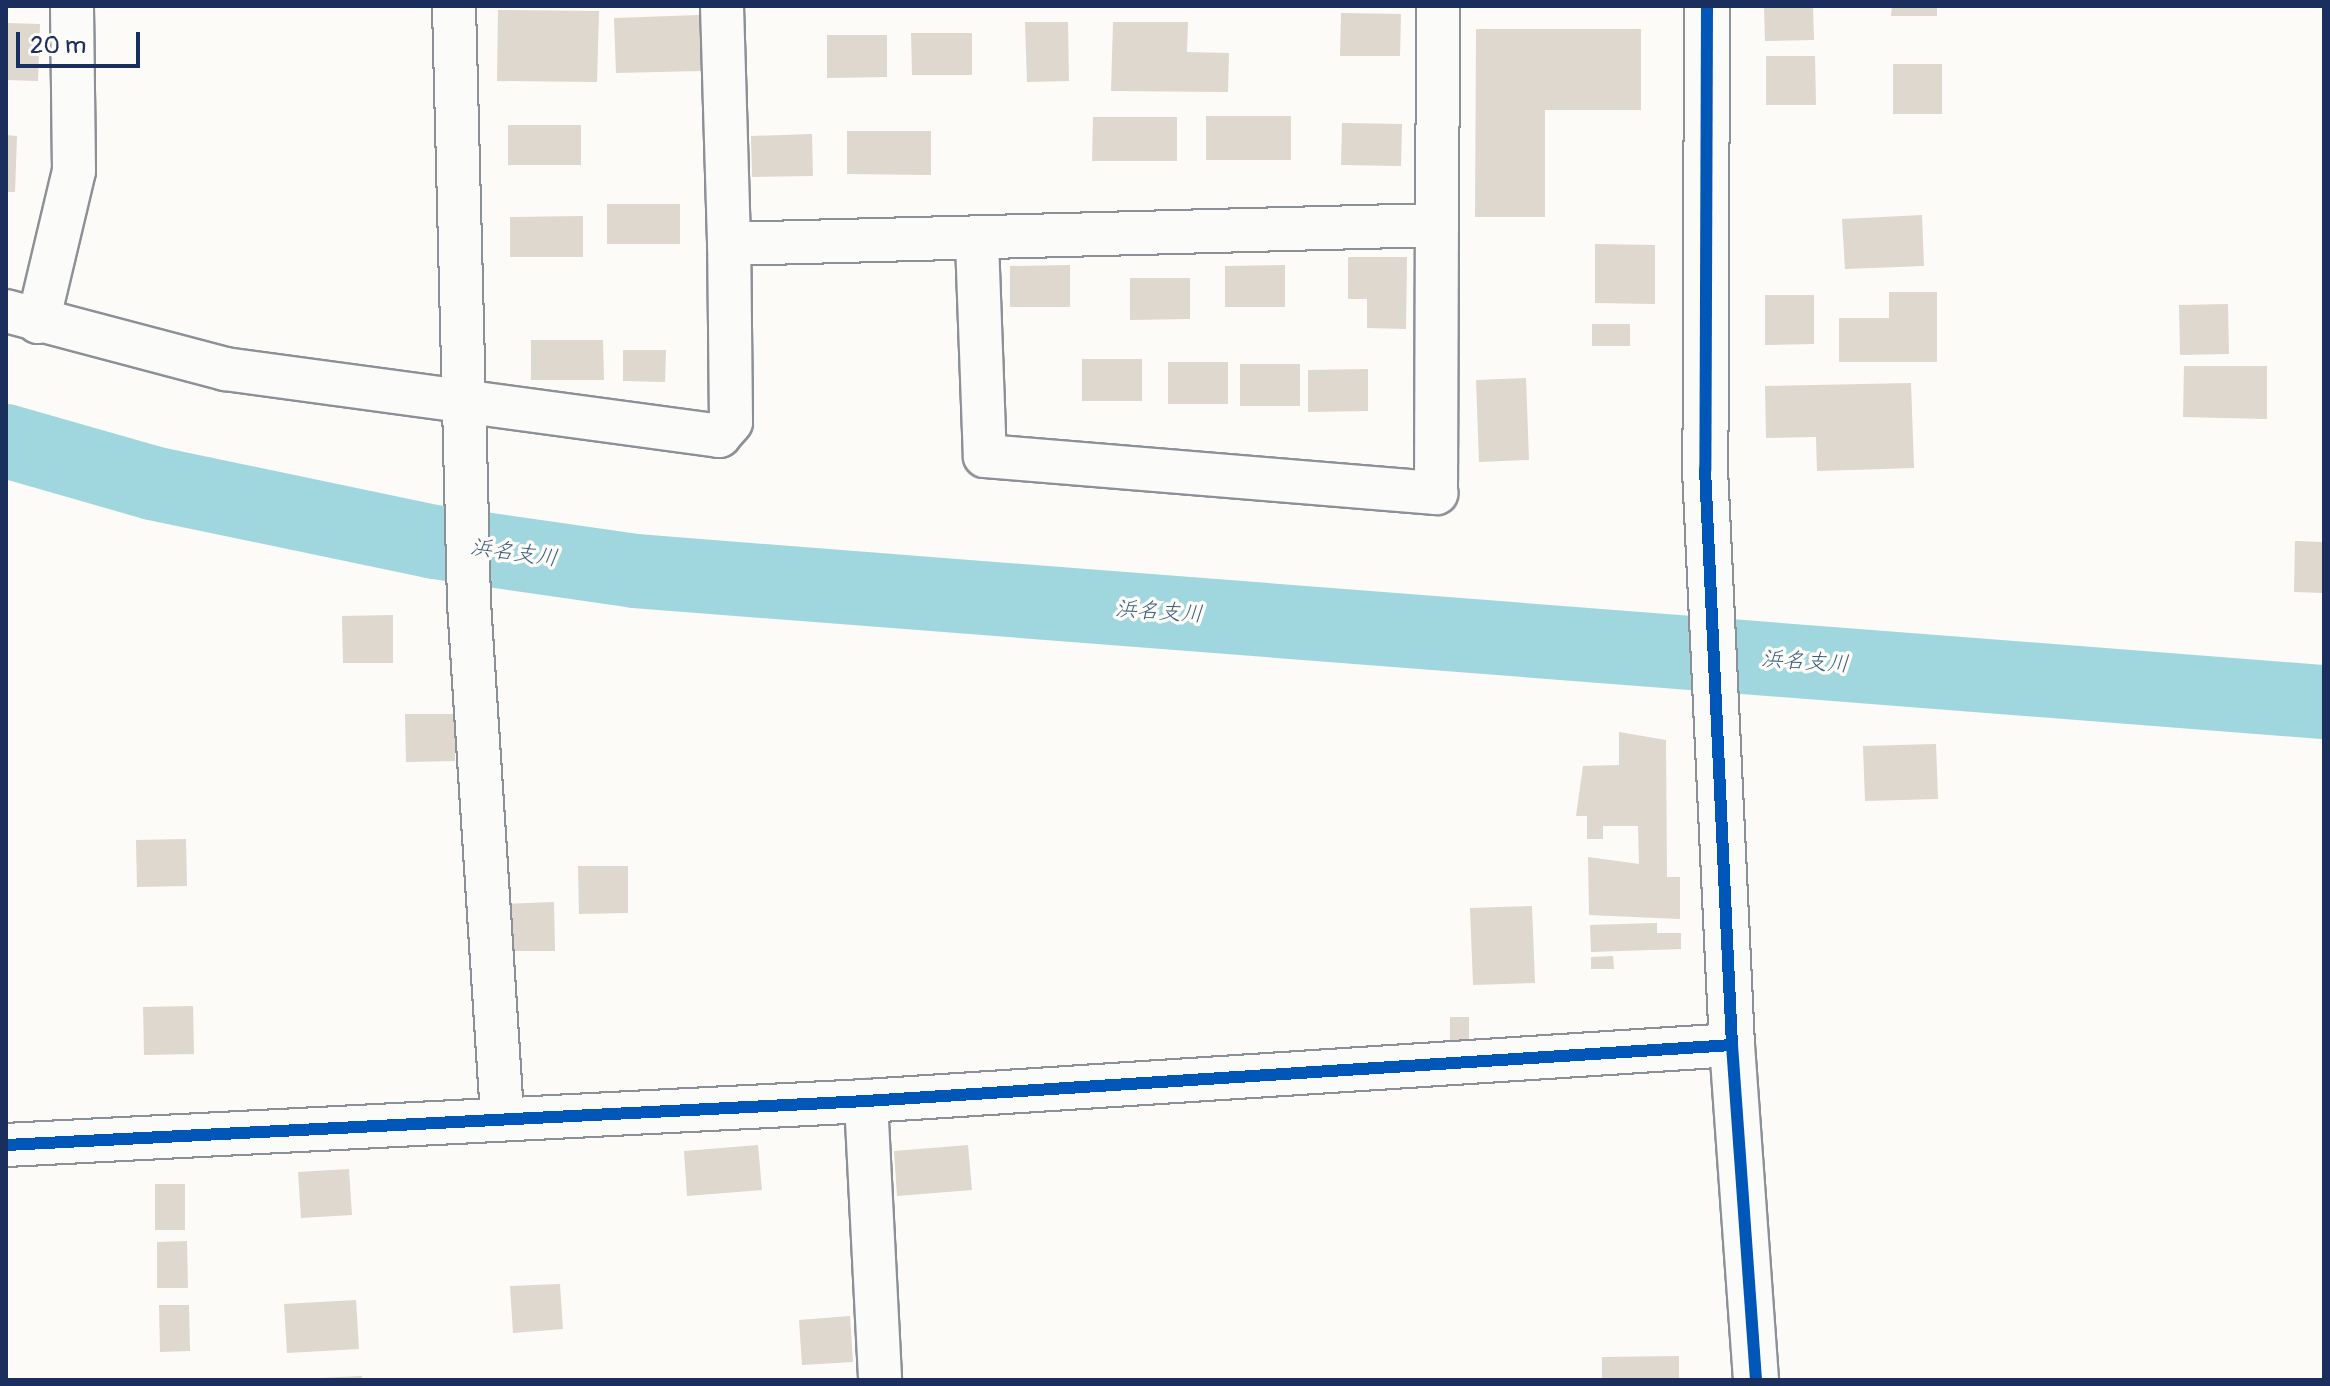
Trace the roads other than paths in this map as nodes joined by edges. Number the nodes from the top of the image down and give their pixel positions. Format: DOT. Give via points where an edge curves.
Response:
graph roads {
  1 [pos="72,6"];
  2 [pos="454,6"];
  3 [pos="722,6"];
  4 [pos="1438,6"];
  5 [pos="1707,6"];
  6 [pos="1437,225"];
  7 [pos="977,242"];
  8 [pos="729,244"];
  9 [pos="22,317"];
  10 [pos="466,398"];
  11 [pos="1732,1045"];
  12 [pos="866,1101"];
  13 [pos="502,1115"];
  14 [pos="6,1145"];
  15 [pos="880,1380"];
  16 [pos="1756,1380"];
  1 -- 9 [label="street" via="74,171"];
  2 -- 10 [label="street"];
  3 -- 8 [label="street"];
  4 -- 6 [label="street"];
  5 -- 11 [label="street" via="1705,469"];
  6 -- 7 [label="street"];
  6 -- 7 [label="street" via="1436,493 985,456"];
  7 -- 8 [label="street"];
  8 -- 10 [label="street" via="731,422 719,436"];
  9 -- 10 [label="street" via="225,369"];
  10 -- 13 [label="street" via="469,603"];
  11 -- 12 [label="street"];
  11 -- 16 [label="street"];
  12 -- 13 [label="street"];
  12 -- 15 [label="street"];
  13 -- 14 [label="street"];
}
